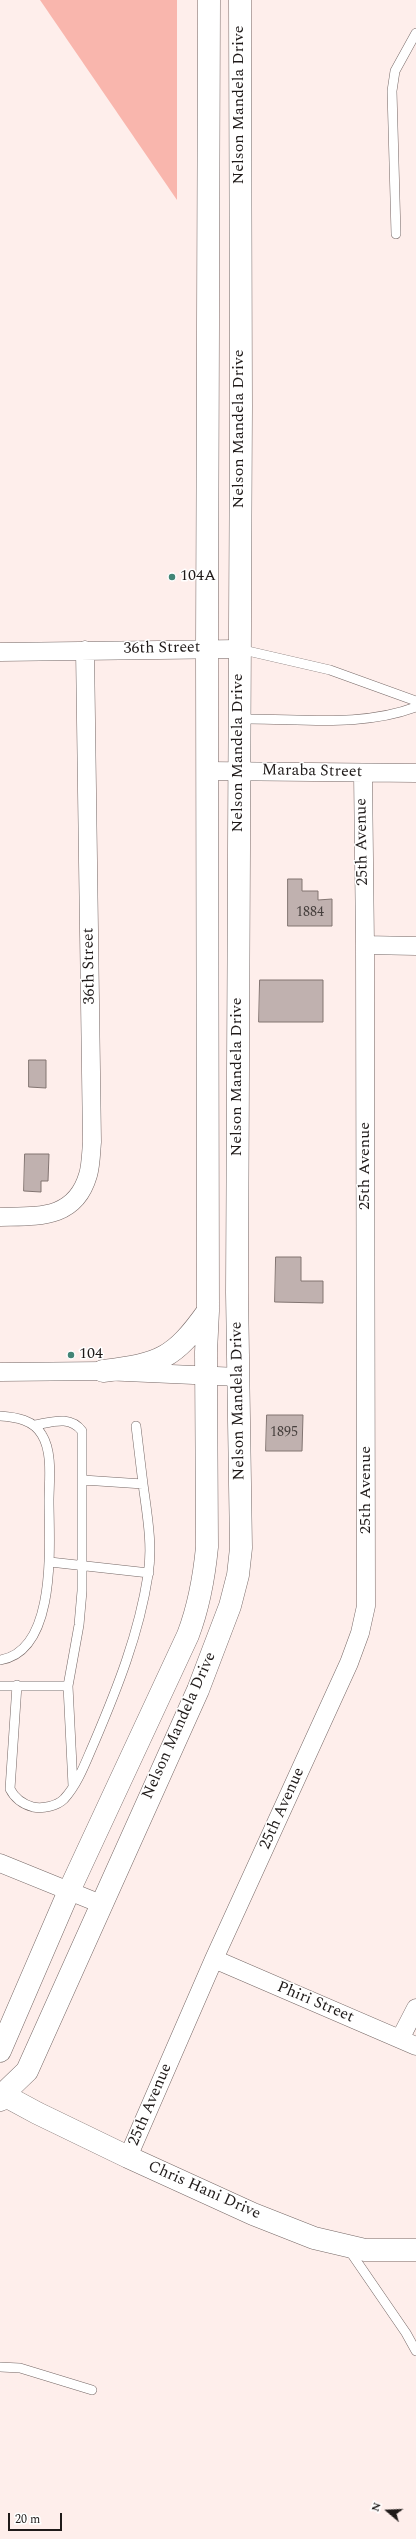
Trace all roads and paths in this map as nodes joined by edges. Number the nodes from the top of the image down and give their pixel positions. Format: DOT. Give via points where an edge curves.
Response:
graph roads {
  1 [pos="209,0"];
  2 [pos="240,0"];
  3 [pos="416,33"];
  4 [pos="396,234"];
  5 [pos="207,649"];
  6 [pos="85,650"];
  7 [pos="239,650"];
  8 [pos="0,652"];
  9 [pos="416,701"];
  10 [pos="416,707"];
  11 [pos="240,719"];
  12 [pos="207,771"];
  13 [pos="240,771"];
  14 [pos="363,773"];
  15 [pos="416,773"];
  16 [pos="365,945"];
  17 [pos="416,946"];
  18 [pos="0,1217"];
  19 [pos="208,1311"];
  20 [pos="103,1371"];
  21 [pos="0,1372"];
  22 [pos="206,1376"];
  23 [pos="239,1377"];
  24 [pos="0,1416"];
  25 [pos="35,1425"];
  26 [pos="136,1426"];
  27 [pos="83,1480"];
  28 [pos="143,1484"];
  29 [pos="50,1562"];
  30 [pos="82,1567"];
  31 [pos="149,1573"];
  32 [pos="0,1660"];
  33 [pos="17,1685"];
  34 [pos="0,1686"];
  35 [pos="68,1686"];
  36 [pos="73,1788"];
  37 [pos="0,1863"];
  38 [pos="69,1891"];
  39 [pos="101,1904"];
  40 [pos="214,1959"];
  41 [pos="416,2008"];
  42 [pos="408,2043"];
  43 [pos="0,2051"];
  44 [pos="1,2095"];
  45 [pos="128,2157"];
  46 [pos="347,2247"];
  47 [pos="416,2250"];
  48 [pos="416,2351"];
  49 [pos="0,2367"];
  50 [pos="92,2390"];
  1 -- 5 [label="main road, Nelson Mandela Drive"];
  2 -- 7 [label="main road, Nelson Mandela Drive"];
  3 -- 4 [label="lane" via="395,71 392,91"];
  5 -- 6 [label="street, 36th Street"];
  5 -- 7 [label="street, 36th Street"];
  5 -- 12 [label="main road, Nelson Mandela Drive"];
  6 -- 8 [label="street, 36th Street"];
  6 -- 18 [label="street, 36th Street" via="92,1142 88,1175 80,1194 69,1205 54,1214"];
  7 -- 9 [label="lane" via="330,670"];
  7 -- 11 [label="main road, Nelson Mandela Drive"];
  10 -- 11 [label="lane" via="395,715 371,718"];
  11 -- 13 [label="main road, Nelson Mandela Drive"];
  12 -- 13 [label="street, Maraba Street"];
  12 -- 19 [label="main road, Nelson Mandela Drive"];
  13 -- 14 [label="street, Maraba Street"];
  13 -- 23 [label="main road, Nelson Mandela Drive" via="237,1292"];
  14 -- 15 [label="street, Maraba Street"];
  14 -- 16 [label="street, 25th Avenue"];
  16 -- 17 [label="street"];
  16 -- 40 [label="street, 25th Avenue" via="366,1606 349,1663"];
  19 -- 20 [label="main road" via="184,1344 163,1358 137,1367"];
  19 -- 22 [label="main road, Nelson Mandela Drive"];
  20 -- 21 [label="street"];
  20 -- 22 [label="street"];
  22 -- 23 [label="street"];
  22 -- 38 [label="main road, Nelson Mandela Drive" via="207,1547 198,1609 141,1739"];
  23 -- 39 [label="main road, Nelson Mandela Drive" via="241,1548 238,1575 230,1606 195,1697"];
  24 -- 25 [label="lane" via="21,1419"];
  25 -- 27 [label="lane" via="60,1420 80,1428 84,1438"];
  25 -- 29 [label="lane" via="43,1435 48,1460"];
  26 -- 28 [label="lane"];
  27 -- 28 [label="lane"];
  27 -- 30 [label="lane"];
  28 -- 31 [label="lane" via="148,1528"];
  29 -- 30 [label="lane"];
  29 -- 32 [label="lane" via="40,1619 31,1638 17,1652"];
  30 -- 31 [label="lane"];
  30 -- 35 [label="lane" via="79,1625"];
  31 -- 36 [label="lane" via="130,1654 108,1711"];
  33 -- 34 [label="lane"];
  33 -- 35 [label="lane"];
  33 -- 36 [label="lane" via="10,1789 18,1801 38,1808 63,1800"];
  35 -- 36 [label="lane"];
  37 -- 38 [label="street"];
  38 -- 39 [label="street"];
  38 -- 43 [label="main road, Nelson Mandela Drive"];
  39 -- 44 [label="main road, Nelson Mandela Drive" via="26,2071"];
  40 -- 42 [label="street, Phiri Street"];
  40 -- 45 [label="street, 25th Avenue"];
  41 -- 42 [label="street"];
  44 -- 45 [label="main road, Chris Hani Drive"];
  45 -- 46 [label="main road, Chris Hani Drive" via="260,2217 314,2238"];
  46 -- 47 [label="main road, Chris Hani Drive" via="365,2250"];
  46 -- 48 [label="lane" via="403,2327"];
  49 -- 50 [label="lane" via="20,2368"];
}
